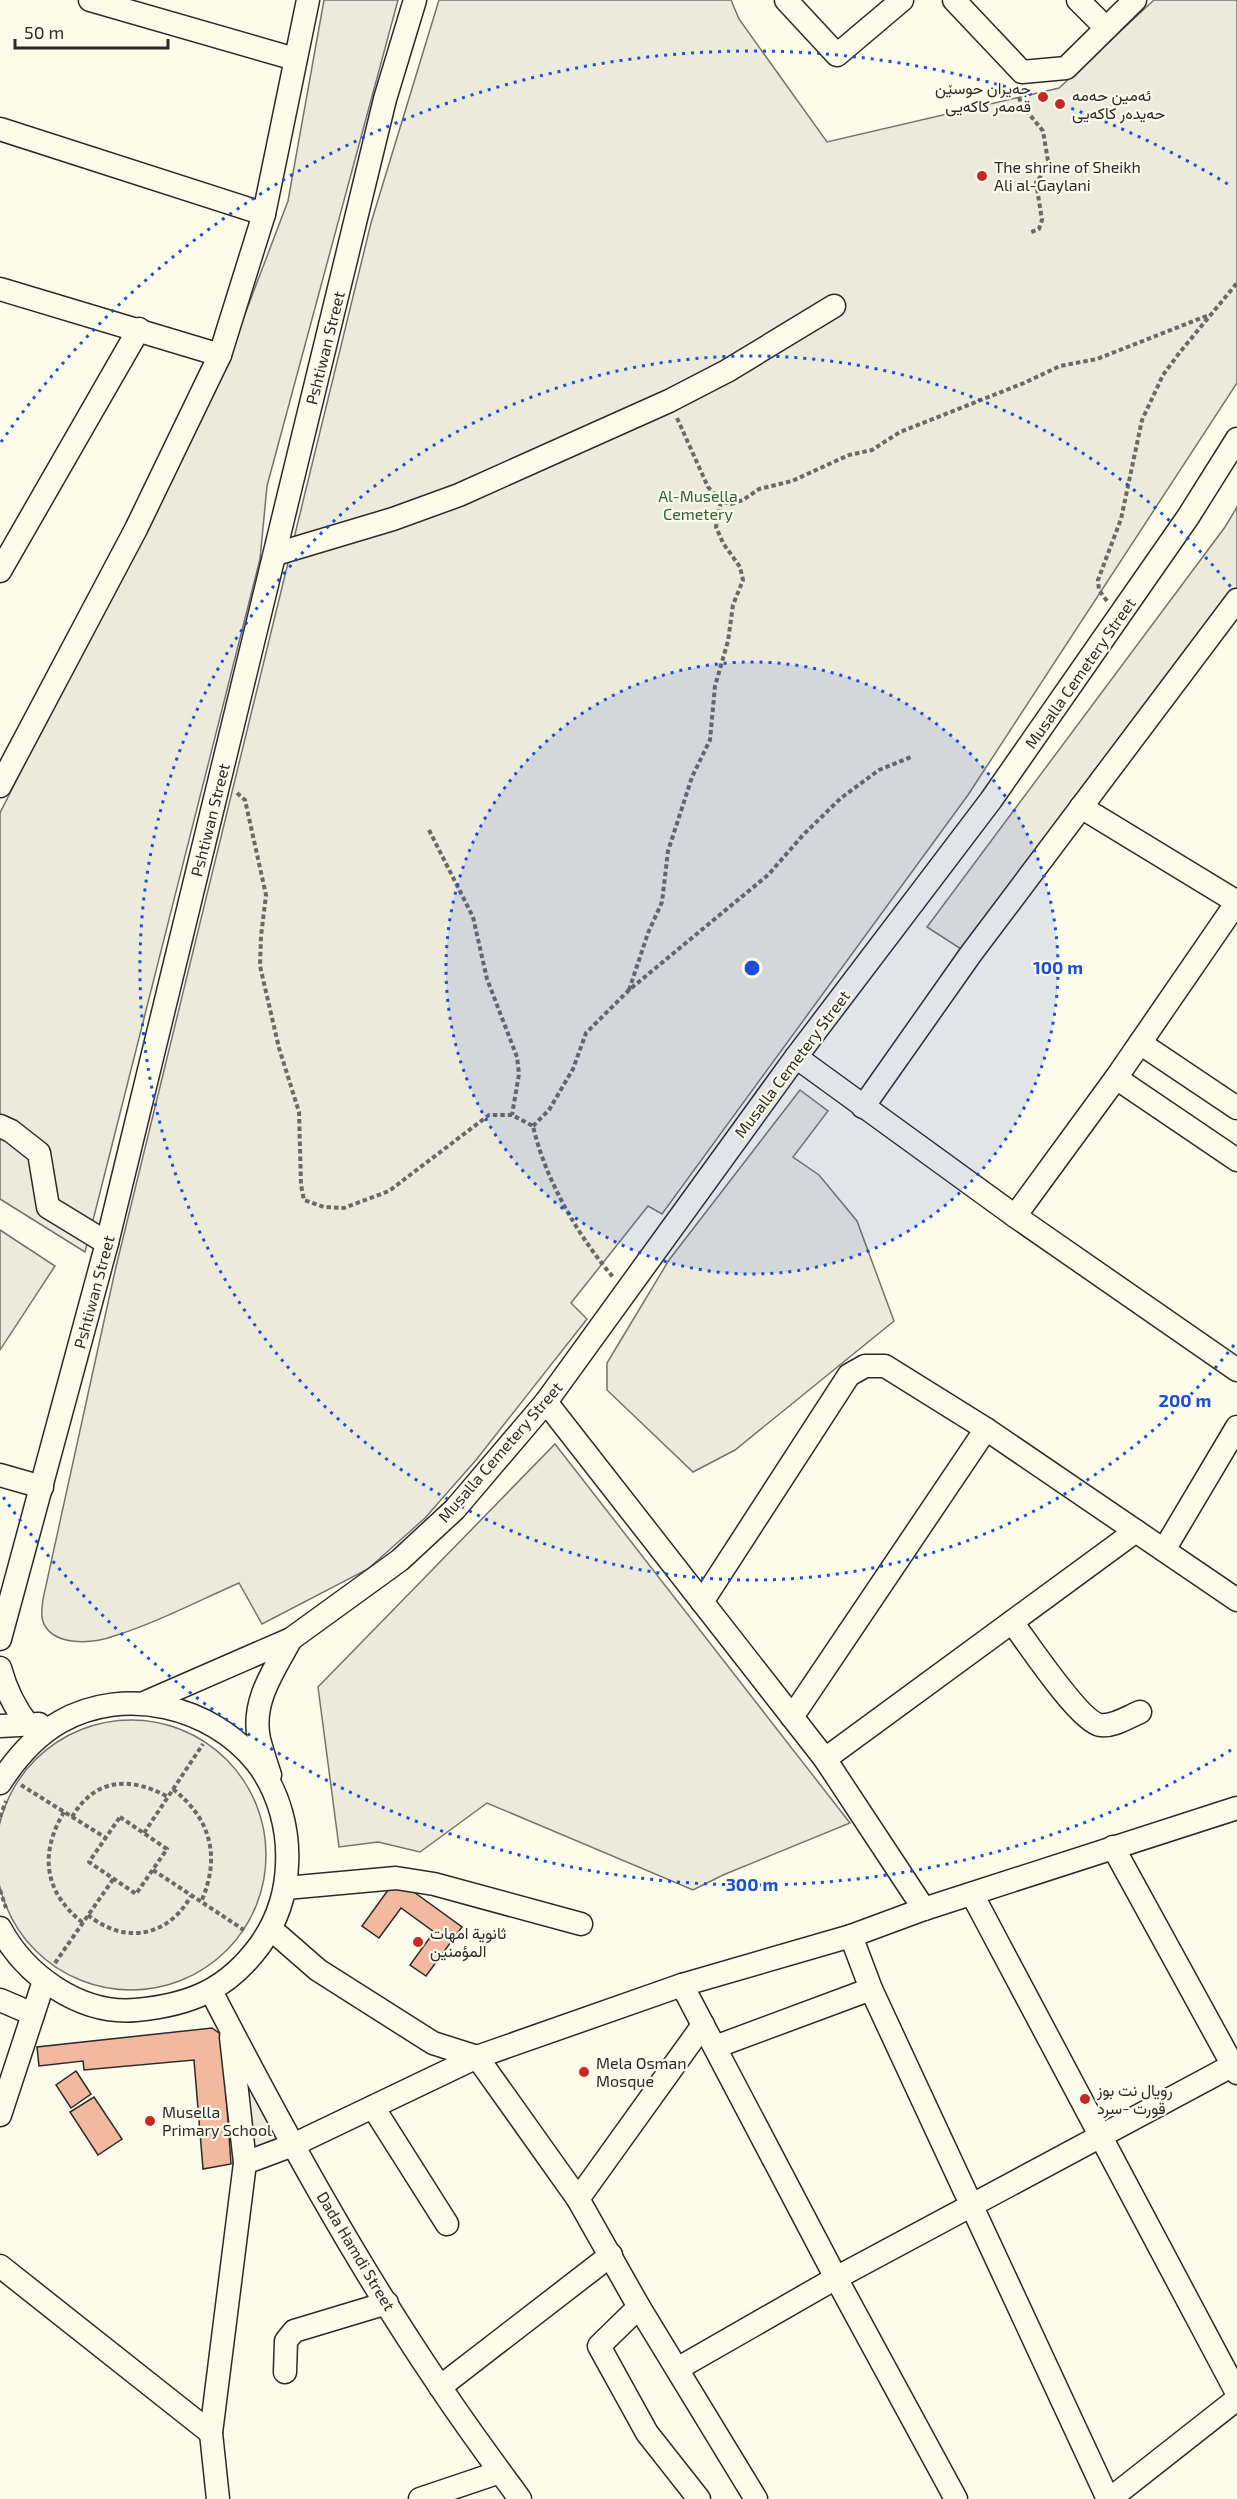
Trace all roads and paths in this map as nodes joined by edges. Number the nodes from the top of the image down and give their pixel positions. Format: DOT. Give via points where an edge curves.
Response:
graph roads {
  1 [pos="90,0"];
  2 [pos="308,0"];
  3 [pos="415,0"];
  4 [pos="786,0"];
  5 [pos="902,0"];
  6 [pos="954,0"];
  7 [pos="1078,0"];
  8 [pos="1135,0"];
  9 [pos="1106,28"];
  10 [pos="295,59"];
  11 [pos="1022,72"];
  12 [pos="0,129"];
  13 [pos="264,214"];
  14 [pos="1029,233"];
  15 [pos="1237,283"];
  16 [pos="0,288"];
  17 [pos="834,306"];
  18 [pos="1209,315"];
  19 [pos="139,329"];
  20 [pos="220,355"];
  21 [pos="669,401"];
  22 [pos="1237,439"];
  23 [pos="721,501"];
  24 [pos="276,554"];
  25 [pos="0,572"];
  26 [pos="1237,600"];
  27 [pos="1122,611"];
  28 [pos="911,757"];
  29 [pos="220,780"];
  30 [pos="0,786"];
  31 [pos="1081,807"];
  32 [pos="429,830"];
  33 [pos="1237,902"];
  34 [pos="629,990"];
  35 [pos="1140,1043"];
  36 [pos="795,1057"];
  37 [pos="1116,1078"];
  38 [pos="863,1107"];
  39 [pos="1237,1108"];
  40 [pos="512,1115"];
  41 [pos="0,1126"];
  42 [pos="533,1126"];
  43 [pos="1237,1160"];
  44 [pos="1015,1216"];
  45 [pos="107,1243"];
  46 [pos="626,1292"];
  47 [pos="1237,1370"];
  48 [pos="546,1402"];
  49 [pos="1237,1427"];
  50 [pos="986,1429"];
  51 [pos="0,1475"];
  52 [pos="42,1487"];
  53 [pos="1136,1531"];
  54 [pos="1164,1550"];
  55 [pos="1237,1600"];
  56 [pos="702,1602"];
  57 [pos="1012,1622"];
  58 [pos="0,1639"];
  59 [pos="291,1639"];
  60 [pos="0,1668"];
  61 [pos="144,1703"];
  62 [pos="1140,1712"];
  63 [pos="792,1717"];
  64 [pos="61,1721"];
  65 [pos="28,1725"];
  66 [pos="0,1726"];
  67 [pos="197,1737"];
  68 [pos="825,1759"];
  69 [pos="8,1788"];
  70 [pos="173,1789"];
  71 [pos="168,1797"];
  72 [pos="278,1801"];
  73 [pos="1237,1808"];
  74 [pos="64,1812"];
  75 [pos="0,1817"];
  76 [pos="72,1817"];
  77 [pos="144,1833"];
  78 [pos="105,1838"];
  79 [pos="1113,1847"];
  80 [pos="153,1870"];
  81 [pos="114,1878"];
  82 [pos="286,1888"];
  83 [pos="0,1890"];
  84 [pos="972,1894"];
  85 [pos="191,1896"];
  86 [pos="201,1902"];
  87 [pos="924,1909"];
  88 [pos="88,1916"];
  89 [pos="3,1919"];
  90 [pos="83,1923"];
  91 [pos="581,1924"];
  92 [pos="248,1925"];
  93 [pos="271,1929"];
  94 [pos="244,1930"];
  95 [pos="240,1936"];
  96 [pos="851,1936"];
  97 [pos="51,1970"];
  98 [pos="682,1985"];
  99 [pos="871,1989"];
  100 [pos="211,1991"];
  101 [pos="0,2000"];
  102 [pos="33,2014"];
  103 [pos="703,2025"];
  104 [pos="230,2027"];
  105 [pos="715,2047"];
  106 [pos="477,2057"];
  107 [pos="1236,2067"];
  108 [pos="374,2107"];
  109 [pos="0,2115"];
  110 [pos="1101,2137"];
  111 [pos="293,2145"];
  112 [pos="245,2163"];
  113 [pos="578,2199"];
  114 [pos="973,2206"];
  115 [pos="447,2224"];
  116 [pos="611,2255"];
  117 [pos="0,2266"];
  118 [pos="836,2278"];
  119 [pos="387,2303"];
  120 [pos="639,2307"];
  121 [pos="677,2369"];
  122 [pos="285,2373"];
  123 [pos="440,2387"];
  124 [pos="1237,2393"];
  125 [pos="1237,2398"];
  126 [pos="211,2433"];
  127 [pos="500,2472"];
  128 [pos="218,2499"];
  129 [pos="420,2499"];
  130 [pos="520,2499"];
  131 [pos="699,2499"];
  132 [pos="756,2499"];
  133 [pos="956,2499"];
  134 [pos="1109,2499"];
  1 -- 10 [label="street"];
  2 -- 10 [label="street"];
  3 -- 24 [label="street, Pshtiwan Street" via="385,99"];
  4 -- 5 [label="street" via="837,55"];
  6 -- 11 [label="street"];
  7 -- 9 [label="street"];
  8 -- 9 [label="street"];
  9 -- 11 [label="street" via="1066,68"];
  10 -- 13 [label="street"];
  11 -- 14 [label="path" via="1017,91 1021,104 1043,131 1049,167 1036,182 1042,220 1039,229"];
  12 -- 13 [label="street"];
  13 -- 20 [label="street"];
  15 -- 18 [label="path"];
  16 -- 19 [label="street"];
  17 -- 21 [label="street"];
  18 -- 23 [label="path" via="1097,359 1060,366 900,432 864,453 849,455 792,482 759,489 738,503"];
  18 -- 27 [label="path" via="1163,375 1142,420 1121,519 1098,579 1104,598"];
  19 -- 20 [label="street"];
  19 -- 25 [label="street"];
  20 -- 30 [label="street" via="136,529"];
  21 -- 23 [label="path" via="708,487"];
  21 -- 24 [label="street" via="428,507"];
  22 -- 27 [label="street, Musalla Cemetery Street"];
  23 -- 34 [label="path" via="716,527 740,567 743,580 733,605 715,686 710,740 678,819 668,851 662,902"];
  24 -- 29 [label="street, Pshtiwan Street"];
  26 -- 31 [label="street"];
  27 -- 36 [label="street, Musalla Cemetery Street" via="991,801"];
  28 -- 34 [label="path" via="879,770 841,798 768,875"];
  29 -- 40 [label="path" via="245,800 266,895 260,966 279,1048 300,1112 304,1200 344,1208 389,1191 489,1115"];
  29 -- 45 [label="street, Pshtiwan Street"];
  31 -- 33 [label="street"];
  31 -- 38 [label="street" via="969,956"];
  32 -- 40 [label="path" via="473,917 487,979 518,1057"];
  33 -- 35 [label="street"];
  34 -- 42 [label="path" via="586,1033 573,1069 549,1110"];
  35 -- 37 [label="street"];
  35 -- 39 [label="street"];
  36 -- 38 [label="street"];
  36 -- 46 [label="street, Musalla Cemetery Street"];
  37 -- 43 [label="street"];
  37 -- 44 [label="street"];
  38 -- 44 [label="street"];
  40 -- 42 [label="path"];
  41 -- 45 [label="street" via="39,1153 48,1207"];
  42 -- 46 [label="path" via="557,1194 601,1263"];
  44 -- 47 [label="street"];
  45 -- 52 [label="street, Pshtiwan Street"];
  46 -- 48 [label="street, Musalla Cemetery Street"];
  48 -- 56 [label="street"];
  48 -- 59 [label="street, Musalla Cemetery Street" via="455,1509 400,1560"];
  49 -- 54 [label="street"];
  50 -- 53 [label="street"];
  50 -- 56 [label="street" via="885,1366 865,1365 849,1375"];
  50 -- 63 [label="street"];
  51 -- 52 [label="street"];
  52 -- 58 [label="street, Pshtiwan Street"];
  53 -- 54 [label="street"];
  53 -- 57 [label="street"];
  54 -- 55 [label="street"];
  56 -- 63 [label="street"];
  57 -- 62 [label="street" via="1078,1710 1092,1722 1110,1725"];
  57 -- 68 [label="street"];
  59 -- 61 [label="street, Musalla Cemetery Street"];
  59 -- 72 [label="street, Musalla Cemetery Street" via="266,1684 258,1708 259,1737"];
  60 -- 65 [label="street" via="14,1707"];
  61 -- 64 [label="street" via="115,1704"];
  61 -- 72 [label="street" via="186,1712 225,1733 257,1764"];
  63 -- 68 [label="street"];
  64 -- 65 [label="street"];
  64 -- 69 [label="street" via="13,1762"];
  65 -- 66 [label="street"];
  67 -- 70 [label="path" via="205,1741"];
  68 -- 87 [label="street"];
  69 -- 74 [label="path"];
  69 -- 75 [label="path"];
  70 -- 71 [label="path"];
  70 -- 86 [label="path" via="202,1820 211,1847 211,1875"];
  71 -- 76 [label="path" via="142,1785 117,1784 94,1792"];
  71 -- 77 [label="path"];
  72 -- 82 [label="street" via="288,1844"];
  73 -- 79 [label="street"];
  74 -- 76 [label="path"];
  74 -- 90 [label="path" via="48,1848 50,1877 63,1904"];
  76 -- 78 [label="path"];
  77 -- 78 [label="path" via="120,1817"];
  77 -- 80 [label="path" via="167,1849"];
  78 -- 81 [label="path" via="89,1862"];
  79 -- 84 [label="street"];
  79 -- 107 [label="street"];
  80 -- 81 [label="path" via="136,1894"];
  80 -- 85 [label="path"];
  81 -- 88 [label="path"];
  82 -- 91 [label="street" via="396,1878 434,1884"];
  82 -- 93 [label="street"];
  83 -- 89 [label="path"];
  84 -- 87 [label="street"];
  84 -- 110 [label="street"];
  85 -- 86 [label="path"];
  85 -- 88 [label="path" via="170,1922 139,1933 117,1932"];
  86 -- 94 [label="path"];
  87 -- 96 [label="street"];
  88 -- 90 [label="path"];
  89 -- 97 [label="street" via="12,1949"];
  90 -- 97 [label="path"];
  92 -- 94 [label="path"];
  93 -- 100 [label="street" via="246,1965"];
  93 -- 106 [label="street" via="318,1970 433,2043"];
  94 -- 95 [label="path"];
  96 -- 98 [label="street"];
  96 -- 99 [label="street"];
  97 -- 100 [label="street" via="83,2002 126,2011 170,2007"];
  97 -- 102 [label="street"];
  98 -- 103 [label="street"];
  98 -- 106 [label="street"];
  99 -- 105 [label="street"];
  99 -- 114 [label="street"];
  100 -- 104 [label="street, Dada Hamdi Street"];
  101 -- 102 [label="street"];
  102 -- 109 [label="street"];
  103 -- 105 [label="street"];
  103 -- 113 [label="street"];
  104 -- 111 [label="street, Dada Hamdi Street"];
  104 -- 112 [label="street"];
  105 -- 118 [label="street"];
  106 -- 108 [label="street"];
  106 -- 113 [label="street"];
  107 -- 110 [label="street"];
  108 -- 111 [label="street"];
  108 -- 115 [label="street"];
  110 -- 114 [label="street"];
  110 -- 124 [label="street"];
  111 -- 112 [label="street"];
  111 -- 119 [label="street, Dada Hamdi Street"];
  112 -- 126 [label="street"];
  113 -- 116 [label="street"];
  114 -- 118 [label="street"];
  114 -- 134 [label="street"];
  116 -- 120 [label="street"];
  116 -- 123 [label="street"];
  117 -- 126 [label="street"];
  118 -- 121 [label="street"];
  118 -- 133 [label="street"];
  119 -- 122 [label="street" via="294,2331 286,2342"];
  119 -- 123 [label="street, Dada Hamdi Street"];
  120 -- 121 [label="street"];
  120 -- 131 [label="street" via="599,2346 648,2433"];
  121 -- 132 [label="street"];
  123 -- 127 [label="street, Dada Hamdi Street"];
  125 -- 134 [label="street"];
  126 -- 128 [label="street"];
  127 -- 129 [label="street"];
  127 -- 130 [label="street, Dada Hamdi Street"];
}
